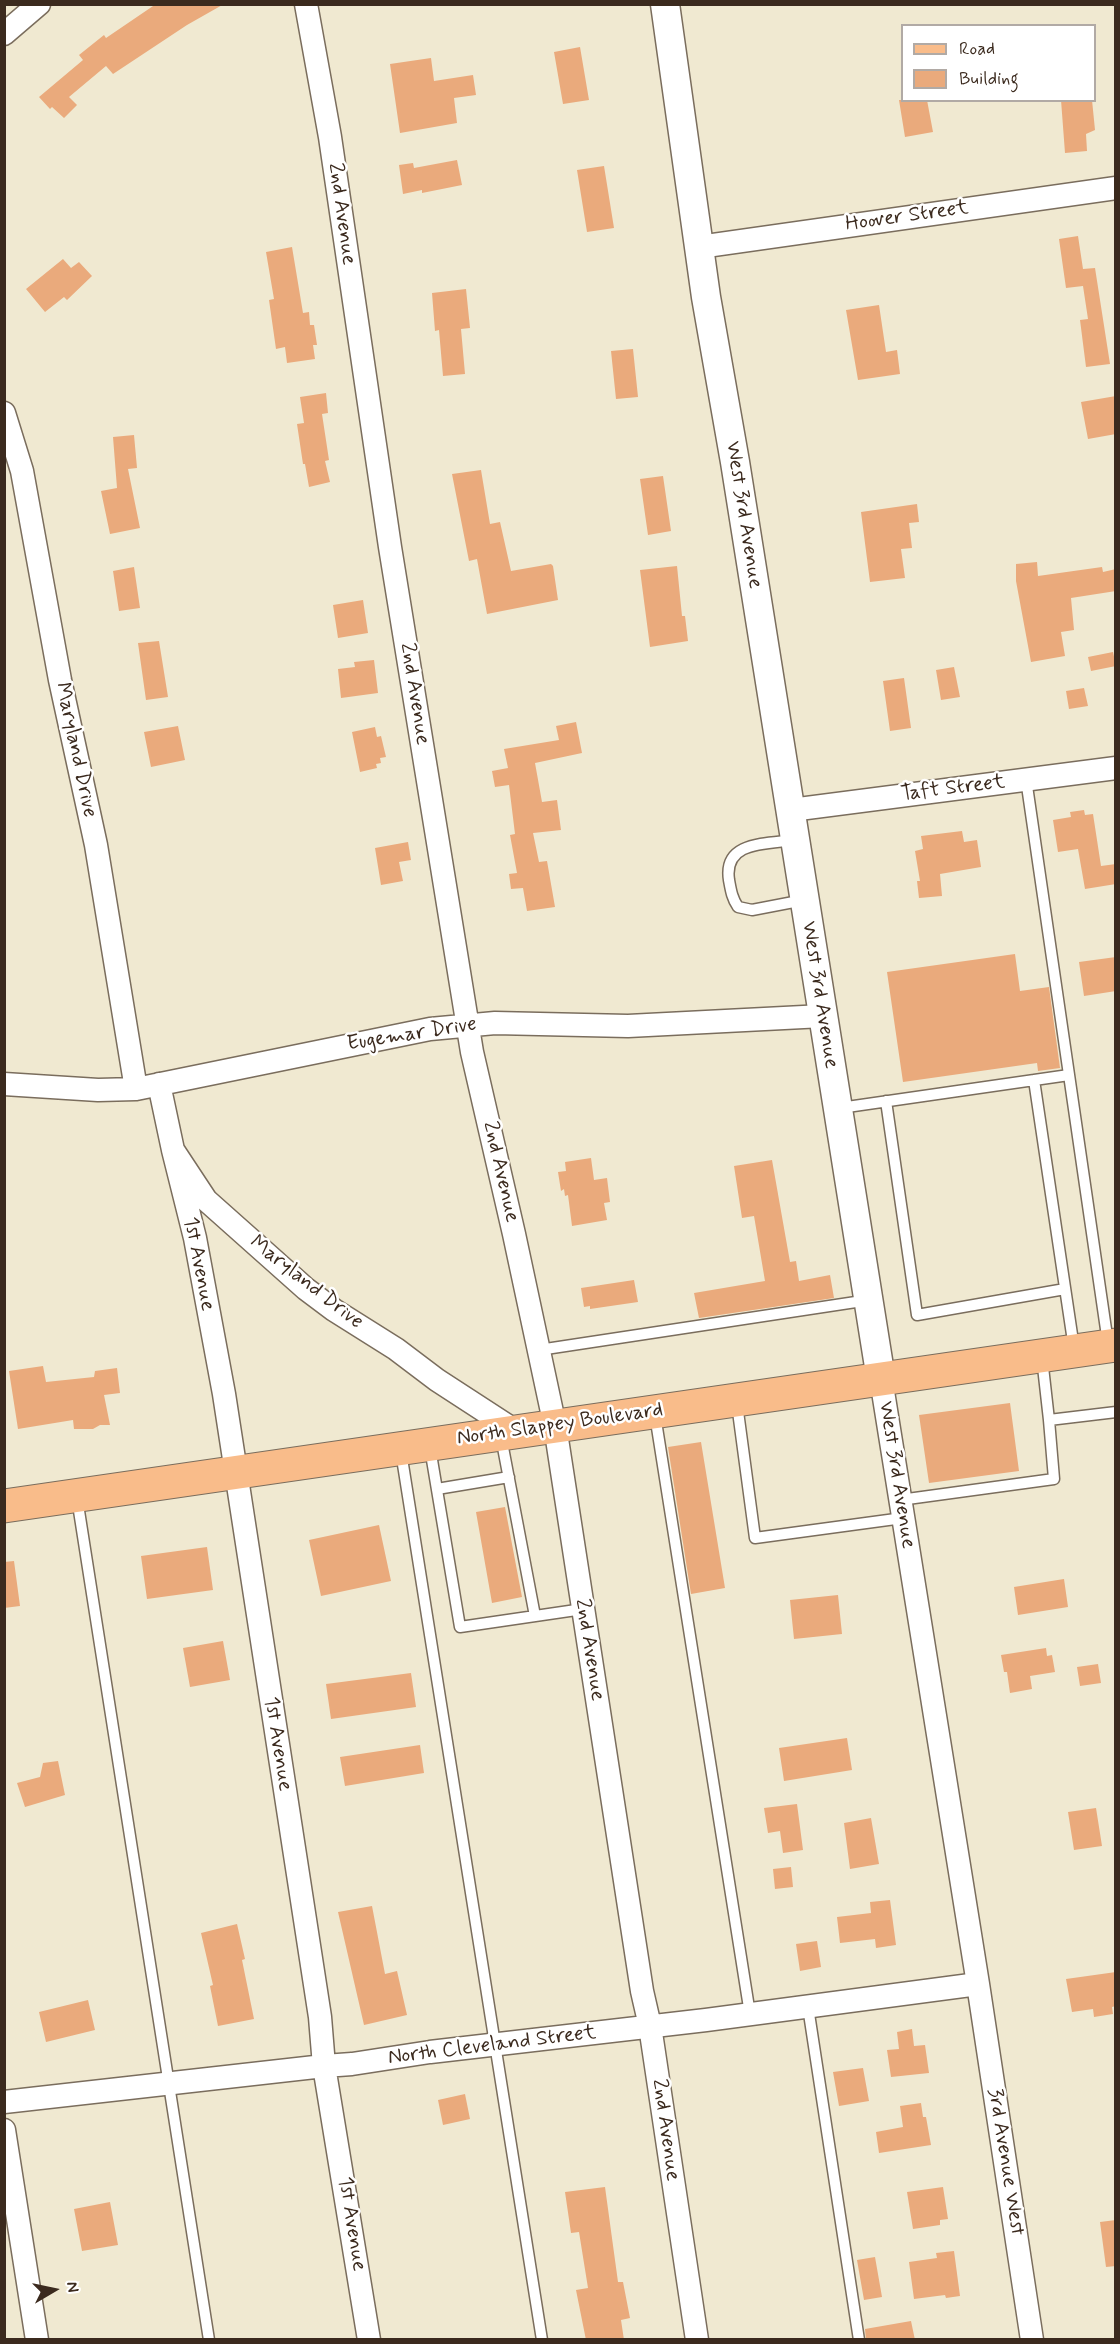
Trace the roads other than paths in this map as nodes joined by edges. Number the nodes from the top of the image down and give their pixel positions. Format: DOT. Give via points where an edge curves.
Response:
graph roads {
  1 [pos="39,4"];
  2 [pos="306,4"];
  3 [pos="665,4"];
  4 [pos="4,34"];
  5 [pos="1116,188"];
  6 [pos="699,247"];
  7 [pos="4,413"];
  8 [pos="1116,768"];
  9 [pos="1026,779"];
  10 [pos="791,810"];
  11 [pos="795,840"];
  12 [pos="804,900"];
  13 [pos="823,1016"];
  14 [pos="468,1026"];
  15 [pos="1069,1075"];
  16 [pos="1034,1080"];
  17 [pos="4,1084"];
  18 [pos="159,1084"];
  19 [pos="136,1089"];
  20 [pos="886,1101"];
  21 [pos="837,1108"];
  22 [pos="173,1150"];
  23 [pos="1065,1289"];
  24 [pos="869,1300"];
  25 [pos="1112,1346"];
  26 [pos="539,1350"];
  27 [pos="1075,1351"];
  28 [pos="1042,1356"];
  29 [pos="880,1379"];
  30 [pos="737,1400"];
  31 [pos="655,1412"];
  32 [pos="1115,1415"];
  33 [pos="1049,1419"];
  34 [pos="555,1426"];
  35 [pos="509,1433"];
  36 [pos="415,1446"];
  37 [pos="235,1472"];
  38 [pos="509,1477"];
  39 [pos="437,1490"];
  40 [pos="77,1495"];
  41 [pos="4,1506"];
  42 [pos="901,1509"];
  43 [pos="583,1609"];
  44 [pos="535,1616"];
  45 [pos="978,1984"];
  46 [pos="808,2007"];
  47 [pos="750,2014"];
  48 [pos="650,2026"];
  49 [pos="496,2044"];
  50 [pos="324,2066"];
  51 [pos="169,2084"];
  52 [pos="4,2102"];
  53 [pos="4,2130"];
  54 [pos="37,2340"];
  55 [pos="209,2340"];
  56 [pos="369,2340"];
  57 [pos="542,2340"];
  58 [pos="697,2340"];
  59 [pos="859,2340"];
  60 [pos="1032,2340"];
  1 -- 4 [label="street"];
  2 -- 14 [label="street, 2nd Avenue"];
  3 -- 6 [label="street, West 3rd Avenue"];
  5 -- 6 [label="street, Hoover Street"];
  6 -- 10 [label="street, West 3rd Avenue"];
  7 -- 19 [label="street, Maryland Drive" via="22,471 60,680 96,845"];
  8 -- 9 [label="street, Taft Street"];
  9 -- 10 [label="street, Taft Street"];
  9 -- 15 [label="lane"];
  10 -- 11 [label="street, West 3rd Avenue"];
  11 -- 12 [label="street, West 3rd Avenue"];
  11 -- 12 [label="lane" via="741,849 732,856 727,869 732,898 738,907 752,910"];
  12 -- 13 [label="street, West 3rd Avenue"];
  13 -- 14 [label="street, Eugemar Drive" via="628,1026"];
  13 -- 21 [label="street, West 3rd Avenue"];
  14 -- 18 [label="street, Eugemar Drive" via="337,1046"];
  14 -- 26 [label="street, 2nd Avenue"];
  15 -- 16 [label="lane"];
  15 -- 25 [label="lane"];
  16 -- 20 [label="lane"];
  16 -- 23 [label="lane"];
  17 -- 19 [label="street, Eugemar Drive"];
  18 -- 19 [label="street, Eugemar Drive"];
  18 -- 22 [label="street, Maryland Drive"];
  20 -- 21 [label="lane"];
  20 -- 23 [label="lane" via="917,1315"];
  21 -- 24 [label="street, West 3rd Avenue"];
  22 -- 35 [label="street, Maryland Drive" via="206,1200 306,1289 396,1349"];
  22 -- 37 [label="street, 1st Avenue" via="195,1238"];
  23 -- 27 [label="lane"];
  24 -- 26 [label="lane"];
  24 -- 29 [label="street, West 3rd Avenue"];
  25 -- 27 [label="main road, North Slappey Boulevard"];
  26 -- 34 [label="street, 2nd Avenue"];
  27 -- 28 [label="main road, North Slappey Boulevard"];
  28 -- 29 [label="main road, North Slappey Boulevard"];
  28 -- 33 [label="lane"];
  29 -- 30 [label="main road, North Slappey Boulevard"];
  29 -- 42 [label="street, West 3rd Avenue"];
  30 -- 31 [label="main road, North Slappey Boulevard"];
  30 -- 42 [label="lane" via="755,1538"];
  31 -- 34 [label="main road, North Slappey Boulevard"];
  31 -- 47 [label="lane"];
  32 -- 33 [label="lane"];
  33 -- 42 [label="lane" via="1054,1479"];
  34 -- 35 [label="main road, North Slappey Boulevard"];
  34 -- 43 [label="street, 2nd Avenue"];
  35 -- 36 [label="main road, North Slappey Boulevard"];
  35 -- 38 [label="lane"];
  36 -- 37 [label="main road, North Slappey Boulevard"];
  36 -- 39 [label="lane"];
  36 -- 49 [label="lane"];
  37 -- 40 [label="main road, North Slappey Boulevard"];
  37 -- 50 [label="street, 1st Avenue" via="320,2017"];
  38 -- 39 [label="lane"];
  38 -- 44 [label="lane"];
  39 -- 44 [label="lane" via="460,1628"];
  40 -- 41 [label="main road, North Slappey Boulevard"];
  40 -- 51 [label="lane"];
  42 -- 45 [label="street, West 3rd Avenue"];
  43 -- 44 [label="lane"];
  43 -- 48 [label="street, 2nd Avenue"];
  45 -- 46 [label="street, North Cleveland Street"];
  45 -- 60 [label="street, 3rd Avenue West"];
  46 -- 47 [label="street, North Cleveland Street"];
  46 -- 59 [label="lane"];
  47 -- 48 [label="street, North Cleveland Street"];
  48 -- 49 [label="street, North Cleveland Street"];
  48 -- 58 [label="street, 2nd Avenue"];
  49 -- 50 [label="street, North Cleveland Street"];
  49 -- 57 [label="lane"];
  50 -- 51 [label="street, North Cleveland Street"];
  50 -- 56 [label="street, 1st Avenue"];
  51 -- 52 [label="street, North Cleveland Street"];
  51 -- 55 [label="lane"];
  53 -- 54 [label="street"];
}
